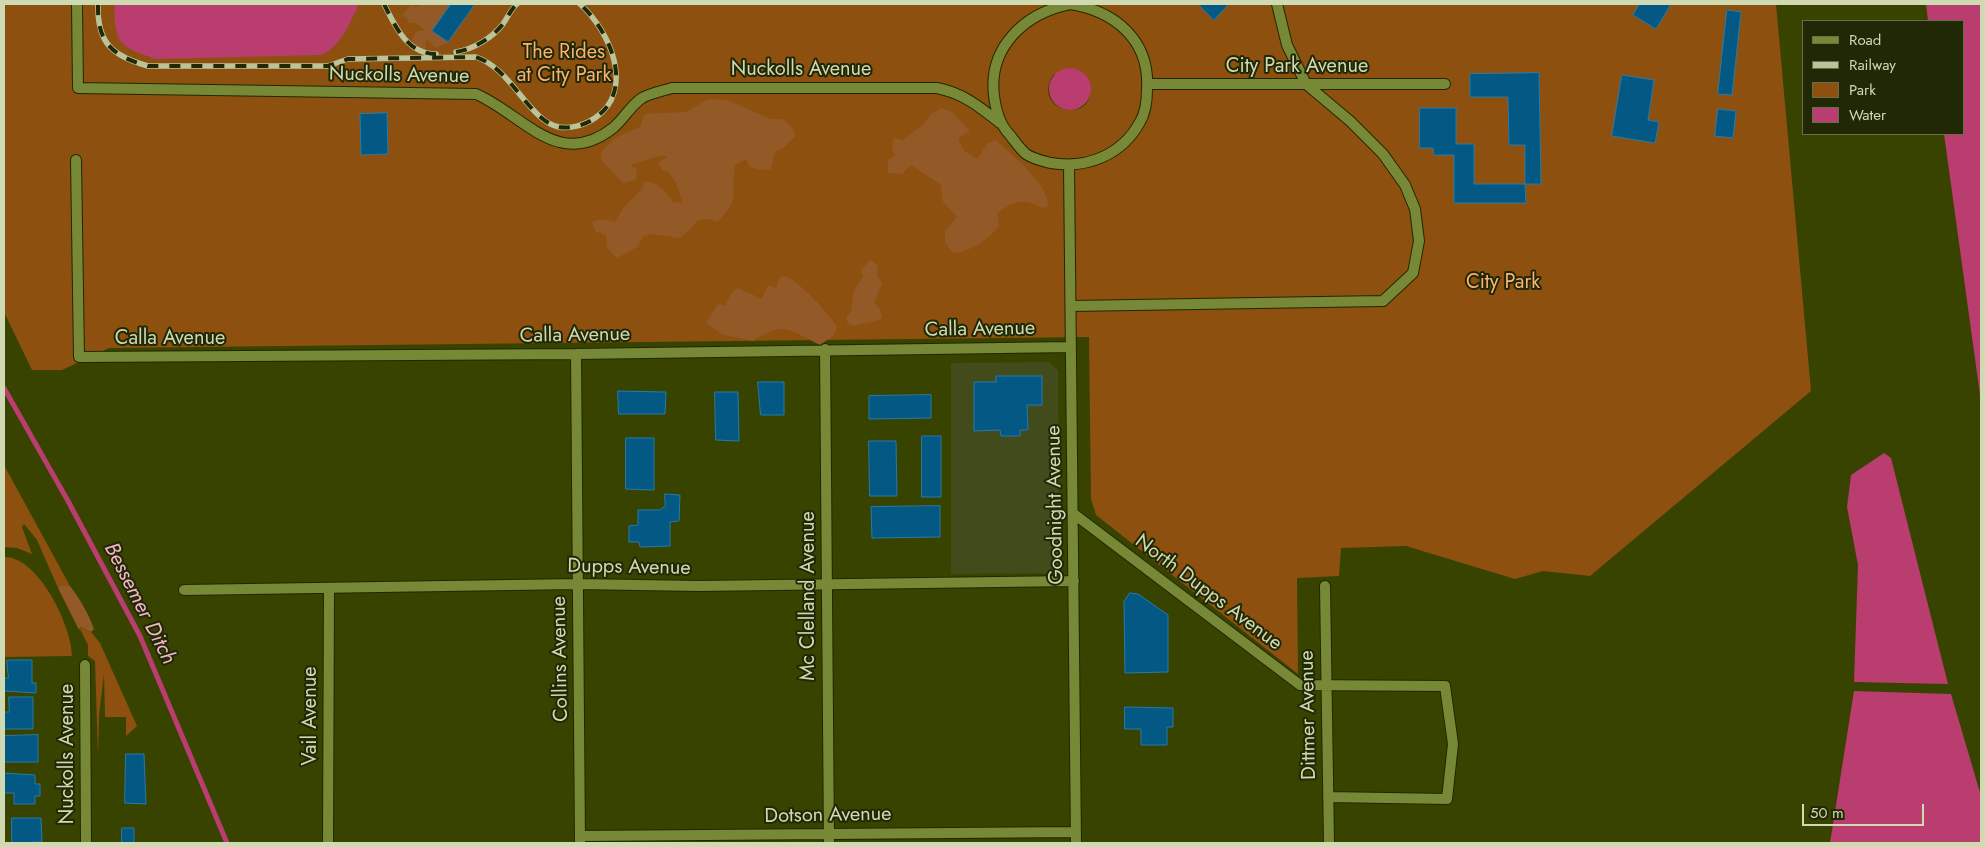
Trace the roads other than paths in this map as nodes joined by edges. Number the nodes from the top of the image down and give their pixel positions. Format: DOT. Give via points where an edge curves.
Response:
graph roads {
  1 [pos="77,4"];
  2 [pos="1277,4"];
  3 [pos="1148,84"];
  4 [pos="1306,84"];
  5 [pos="1445,84"];
  6 [pos="1000,123"];
  7 [pos="76,160"];
  8 [pos="1069,166"];
  9 [pos="1071,306"];
  10 [pos="1071,347"];
  11 [pos="825,349"];
  12 [pos="576,354"];
  13 [pos="1074,514"];
  14 [pos="1074,581"];
  15 [pos="826,583"];
  16 [pos="577,584"];
  17 [pos="1325,586"];
  18 [pos="329,588"];
  19 [pos="184,590"];
  20 [pos="84,665"];
  21 [pos="1326,687"];
  22 [pos="1328,797"];
  23 [pos="1076,832"];
  24 [pos="829,838"];
  25 [pos="580,840"];
  26 [pos="86,843"];
  27 [pos="328,843"];
  28 [pos="1076,843"];
  29 [pos="1329,843"];
  1 -- 6 [label="street, Nuckolls Avenue" via="78,88 476,94 493,101 536,133 559,143 578,144 598,140 622,121 641,99 672,88 937,88 955,91"];
  2 -- 4 [label="street" via="1287,45"];
  3 -- 4 [label="street, City Park Avenue"];
  3 -- 6 [label="street" via="1149,76 1138,44 1120,23 1107,14 1084,6 1070,4 1050,8 1026,21 1010,35 996,64 992,82"];
  3 -- 8 [label="street" via="1141,121 1124,144 1094,162"];
  4 -- 5 [label="street, City Park Avenue"];
  4 -- 9 [label="street" via="1383,154 1405,185 1415,209 1419,241 1413,272 1383,301"];
  6 -- 8 [label="street" via="1026,154 1041,161"];
  7 -- 12 [label="street, Calla Avenue" via="79,357"];
  8 -- 9 [label="street, Goodnight Avenue"];
  9 -- 10 [label="street, Goodnight Avenue"];
  10 -- 11 [label="street, Calla Avenue"];
  10 -- 13 [label="street, Goodnight Avenue"];
  11 -- 12 [label="street, Calla Avenue"];
  11 -- 15 [label="street, Mc Clelland Avenue"];
  12 -- 16 [label="street, Collins Avenue"];
  13 -- 14 [label="street, Goodnight Avenue"];
  13 -- 21 [label="street, North Dupps Avenue" via="1300,685"];
  14 -- 15 [label="street, Dupps Avenue"];
  14 -- 23 [label="street, Goodnight Avenue"];
  15 -- 16 [label="street, Dupps Avenue"];
  15 -- 24 [label="street, Mc Clelland Avenue"];
  16 -- 18 [label="street, Dupps Avenue"];
  16 -- 25 [label="street, Collins Avenue"];
  17 -- 21 [label="street, Dittmer Avenue"];
  18 -- 19 [label="street, Dupps Avenue"];
  18 -- 27 [label="street, Vail Avenue"];
  20 -- 26 [label="street, Nuckolls Avenue"];
  21 -- 22 [label="street, Dittmer Avenue"];
  21 -- 22 [label="street, North Dupps Avenue" via="1445,686 1453,744 1447,800"];
  22 -- 29 [label="street, Dittmer Avenue"];
  23 -- 24 [label="street, Dotson Avenue"];
  23 -- 28 [label="street, Goodnight Avenue"];
  24 -- 25 [label="street, Dotson Avenue"];
}
